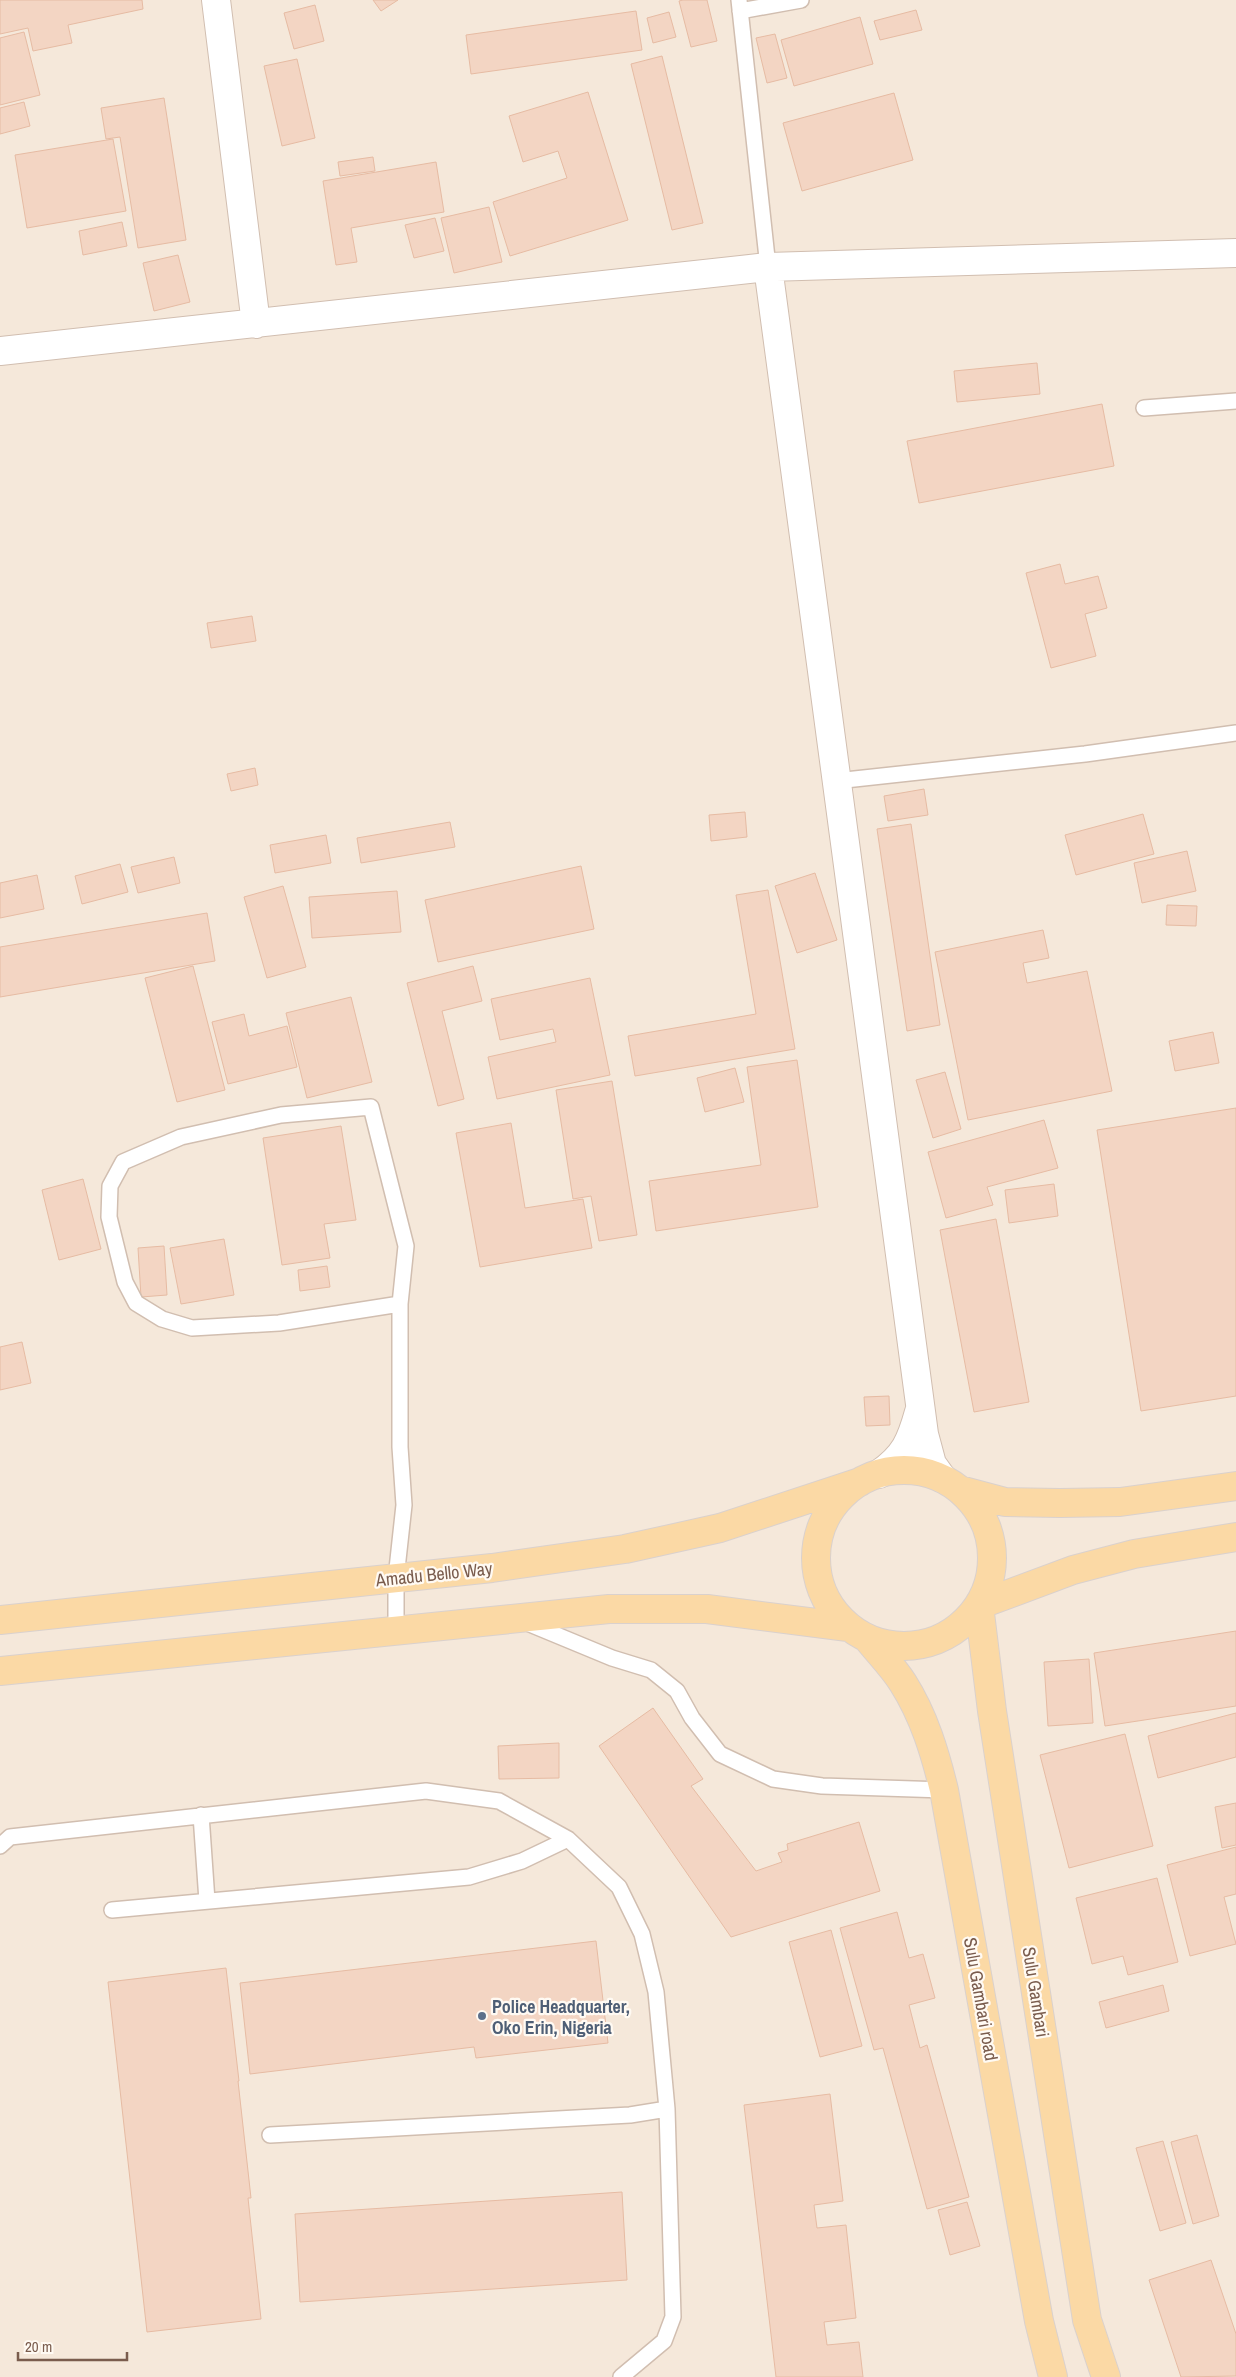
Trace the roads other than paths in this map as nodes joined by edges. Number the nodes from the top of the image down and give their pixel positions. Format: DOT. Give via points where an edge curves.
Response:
graph roads {
  1 [pos="216,0"];
  2 [pos="801,0"];
  3 [pos="739,6"];
  4 [pos="1236,253"];
  5 [pos="768,267"];
  6 [pos="256,324"];
  7 [pos="0,350"];
  8 [pos="1236,401"];
  9 [pos="1144,408"];
  10 [pos="1236,733"];
  11 [pos="836,781"];
  12 [pos="400,1304"];
  13 [pos="921,1406"];
  14 [pos="869,1478"];
  15 [pos="951,1484"];
  16 [pos="1236,1486"];
  17 [pos="1236,1538"];
  18 [pos="396,1578"];
  19 [pos="979,1605"];
  20 [pos="514,1618"];
  21 [pos="0,1620"];
  22 [pos="396,1630"];
  23 [pos="858,1633"];
  24 [pos="0,1671"];
  25 [pos="944,1790"];
  26 [pos="201,1815"];
  27 [pos="568,1839"];
  28 [pos="0,1846"];
  29 [pos="207,1901"];
  30 [pos="112,1910"];
  31 [pos="667,2109"];
  32 [pos="270,2135"];
  33 [pos="621,2377"];
  34 [pos="1053,2377"];
  35 [pos="1106,2377"];
  1 -- 6 [label="street"];
  2 -- 3 [label="lane"];
  3 -- 5 [label="lane"];
  4 -- 5 [label="street"];
  5 -- 6 [label="street"];
  5 -- 11 [label="street"];
  6 -- 7 [label="street"];
  8 -- 9 [label="lane"];
  10 -- 11 [label="lane" via="1085,754"];
  11 -- 13 [label="street"];
  12 -- 12 [label="lane" via="279,1323 192,1328 162,1320 136,1304 125,1282 110,1217 110,1186 123,1162 180,1137 282,1115 371,1107 406,1246"];
  12 -- 18 [label="lane" via="400,1447 404,1505"];
  13 -- 14 [label="street" via="911,1440 896,1462"];
  13 -- 15 [label="street" via="932,1464"];
  14 -- 15 [label="main road" via="900,1471 921,1472"];
  14 -- 18 [label="main road, Amadu Bello Way" via="720,1528 625,1549"];
  14 -- 23 [label="main road" via="843,1495 829,1512 820,1531 816,1552 823,1594 834,1612"];
  15 -- 16 [label="main road" via="1005,1502 1060,1503 1120,1502"];
  15 -- 19 [label="main road" via="975,1505 986,1523 991,1544 988,1586"];
  17 -- 19 [label="main road" via="1134,1554 1073,1570"];
  18 -- 21 [label="main road, Amadu Bello Way"];
  18 -- 22 [label="lane"];
  19 -- 23 [label="main road" via="966,1621 930,1643 908,1647 887,1645"];
  19 -- 35 [label="main road, Sulu Gambari" via="992,1711 1087,2320"];
  20 -- 22 [label="main road"];
  20 -- 23 [label="main road" via="610,1609 707,1609 771,1616"];
  20 -- 25 [label="lane" via="612,1658 651,1670 677,1691 692,1718 720,1754 773,1779 822,1786"];
  22 -- 24 [label="main road"];
  23 -- 25 [label="main road, Sulu Gambari road" via="902,1682 916,1706 929,1736"];
  25 -- 34 [label="main road, Sulu Gambari road" via="1039,2321"];
  26 -- 27 [label="lane" via="426,1791 499,1801"];
  26 -- 28 [label="lane" via="10,1836"];
  26 -- 29 [label="lane"];
  27 -- 29 [label="lane" via="522,1862 469,1877"];
  27 -- 31 [label="lane" via="619,1887 642,1934 656,1992"];
  29 -- 30 [label="lane"];
  31 -- 32 [label="lane" via="630,2115"];
  31 -- 33 [label="lane" via="673,2316 664,2341"];
}
